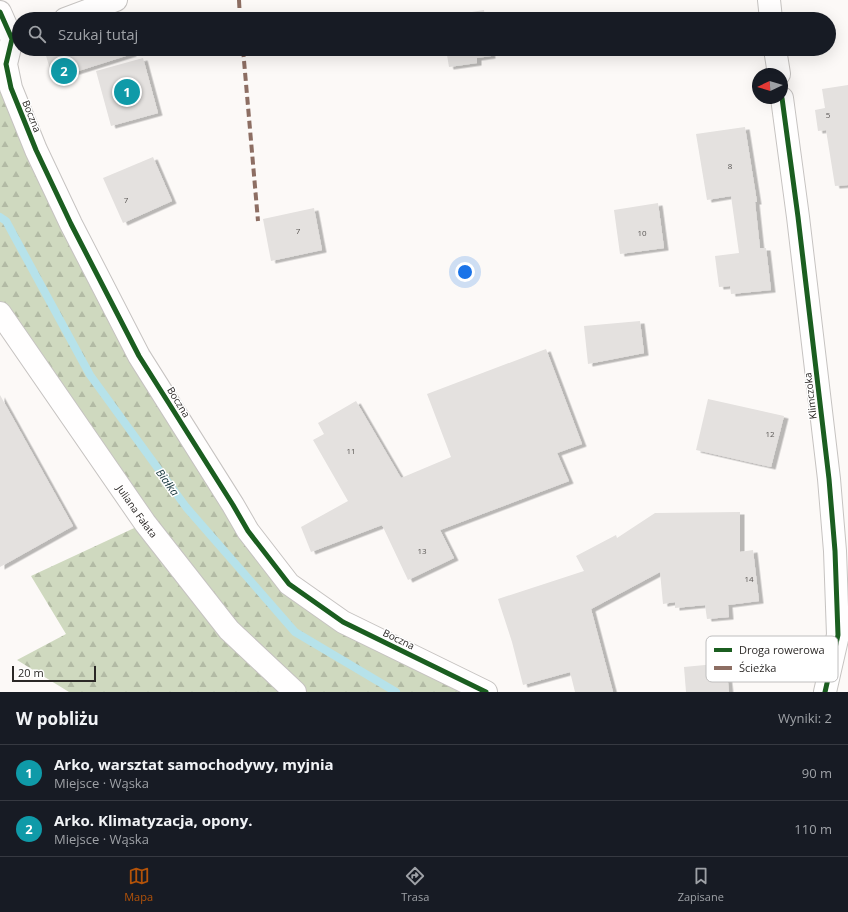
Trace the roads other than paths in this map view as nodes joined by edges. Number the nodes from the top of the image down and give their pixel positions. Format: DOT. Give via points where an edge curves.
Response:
graph roads {
  1 [pos="116,0"];
  2 [pos="769,0"];
  3 [pos="0,12"];
  4 [pos="84,12"];
  5 [pos="771,12"];
  6 [pos="12,32"];
  7 [pos="12,46"];
  8 [pos="776,56"];
  9 [pos="778,68"];
  10 [pos="783,104"];
  11 [pos="0,313"];
  12 [pos="838,636"];
  13 [pos="827,682"];
  14 [pos="295,692"];
  15 [pos="486,692"];
  16 [pos="825,692"];
  1 -- 4 [label="street"];
  2 -- 5 [label="street"];
  3 -- 6 [label="street, Boczna"];
  7 -- 15 [label="street, Boczna" via="6,64 11,88 39,157 71,224 139,356 234,505 248,532 289,584 343,622"];
  8 -- 9 [label="street"];
  10 -- 12 [label="street, Klimczoka" via="828,471 835,551"];
  11 -- 14 [label="street, Juliana Fałata" via="150,529 229,630"];
  13 -- 16 [label="street, Klimczoka"];
}
